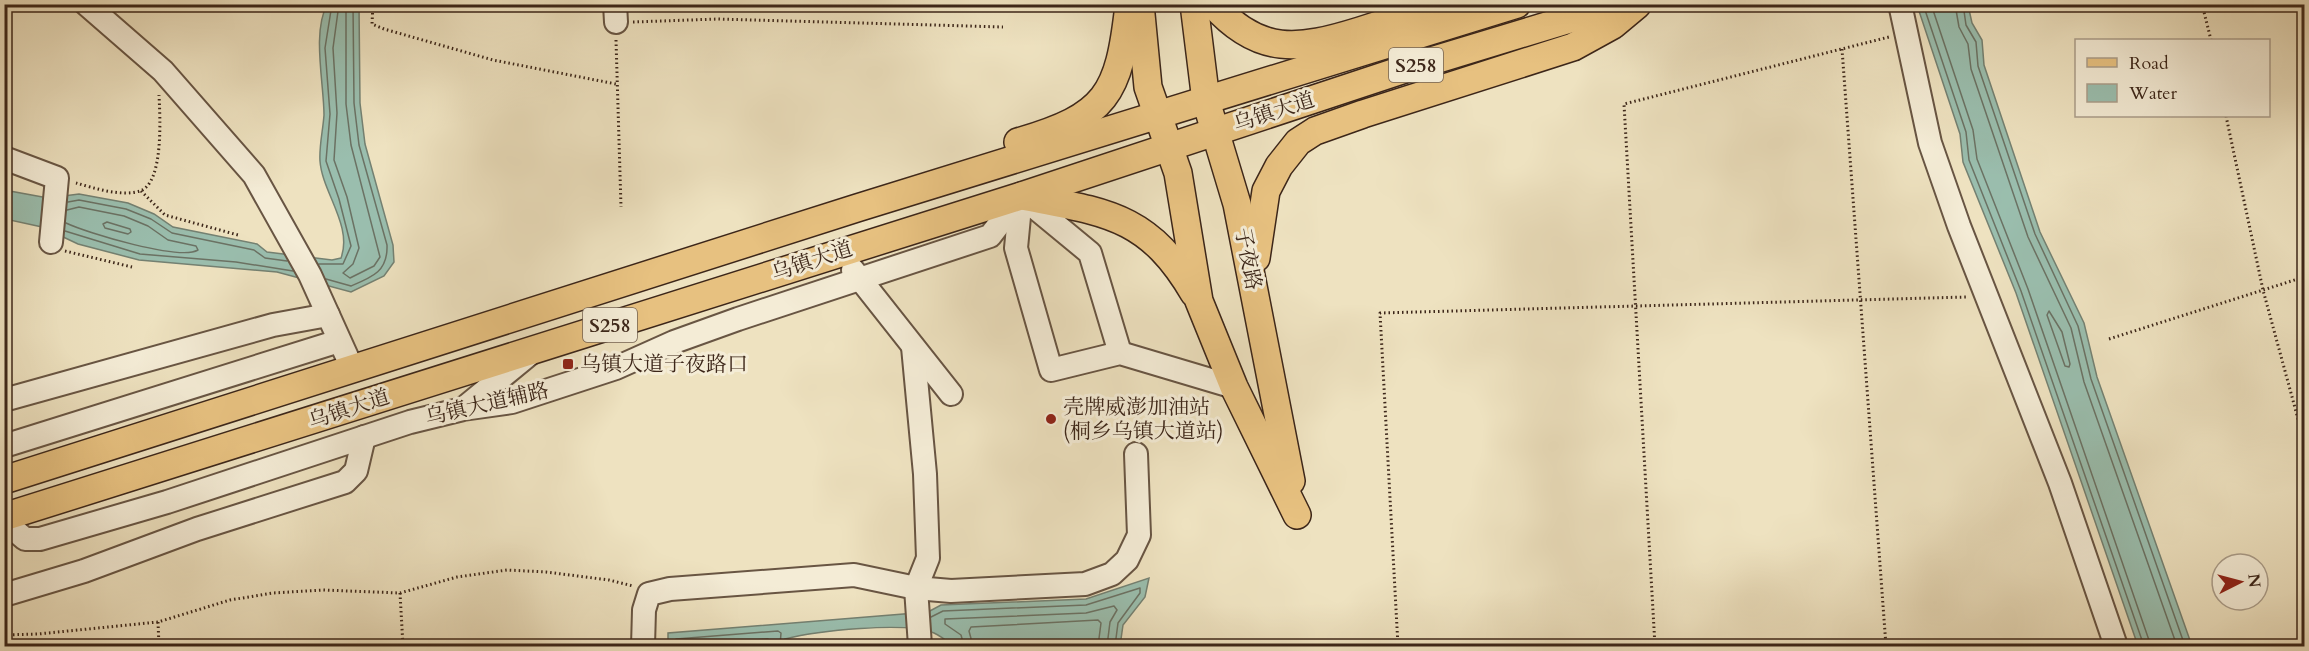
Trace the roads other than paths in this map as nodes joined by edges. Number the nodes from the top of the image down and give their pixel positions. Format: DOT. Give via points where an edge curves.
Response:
graph roads {
  1 [pos="86,4"];
  2 [pos="1129,4"];
  3 [pos="1140,4"];
  4 [pos="1194,4"];
  5 [pos="1213,4"];
  6 [pos="1444,4"];
  7 [pos="1517,4"];
  8 [pos="1619,4"];
  9 [pos="1637,4"];
  10 [pos="1900,4"];
  11 [pos="1206,100"];
  12 [pos="1157,117"];
  13 [pos="1214,132"];
  14 [pos="1170,147"];
  15 [pos="4,158"];
  16 [pos="1021,196"];
  17 [pos="818,221"];
  18 [pos="51,243"];
  19 [pos="745,245"];
  20 [pos="839,252"];
  21 [pos="755,279"];
  22 [pos="860,279"];
  23 [pos="1253,284"];
  24 [pos="1199,301"];
  25 [pos="326,312"];
  26 [pos="339,341"];
  27 [pos="913,346"];
  28 [pos="539,347"];
  29 [pos="1120,353"];
  30 [pos="352,370"];
  31 [pos="1234,387"];
  32 [pos="951,394"];
  33 [pos="4,400"];
  34 [pos="463,409"];
  35 [pos="364,437"];
  36 [pos="4,446"];
  37 [pos="1136,454"];
  38 [pos="4,480"];
  39 [pos="4,519"];
  40 [pos="916,588"];
  41 [pos="4,595"];
  42 [pos="643,646"];
  43 [pos="920,646"];
  44 [pos="2116,646"];
  1 -- 25 [label="street" via="157,66 254,175 294,243"];
  2 -- 17 [label="main road" via="1118,69 1100,104 1085,117 863,192 839,202"];
  3 -- 12 [label="main road" via="1148,87"];
  4 -- 11 [label="main road, 子夜路"];
  5 -- 6 [label="main road" via="1237,28 1256,39 1292,46 1321,42"];
  7 -- 11 [label="main road, 乌镇大道 / S258"];
  8 -- 13 [label="main road, 乌镇大道 / S258" via="1463,50"];
  9 -- 23 [label="main road" via="1613,25 1573,47 1363,114 1315,131 1298,142 1266,191"];
  10 -- 44 [label="street" via="1930,143 2060,483"];
  11 -- 12 [label="main road, 乌镇大道 / S258"];
  11 -- 13 [label="main road, 子夜路"];
  12 -- 14 [label="main road"];
  12 -- 17 [label="main road, 乌镇大道 / S258"];
  13 -- 14 [label="main road, 乌镇大道 / S258"];
  13 -- 23 [label="main road, 子夜路" via="1237,204"];
  14 -- 16 [label="main road, 乌镇大道 / S258"];
  14 -- 24 [label="main road" via="1183,197"];
  15 -- 18 [label="street" via="56,185"];
  16 -- 20 [label="main road, 乌镇大道 / S258"];
  16 -- 22 [label="street, 乌镇大道辅路" via="990,236"];
  16 -- 24 [label="main road" via="1096,210 1144,232 1169,255"];
  16 -- 29 [label="street" via="1090,253"];
  16 -- 29 [label="street" via="1016,248 1051,370"];
  17 -- 19 [label="main road, 乌镇大道 / S258"];
  19 -- 21 [label="main road"];
  19 -- 30 [label="main road, 乌镇大道 / S258"];
  20 -- 21 [label="main road, 乌镇大道 / S258"];
  20 -- 22 [label="street"];
  21 -- 28 [label="main road, 乌镇大道 / S258"];
  22 -- 27 [label="street"];
  22 -- 34 [label="street, 乌镇大道辅路" via="717,327 616,368 512,402"];
  23 -- 31 [label="main road, 子夜路" via="1298,514"];
  24 -- 31 [label="main road"];
  25 -- 26 [label="street"];
  25 -- 33 [label="street"];
  26 -- 30 [label="street"];
  26 -- 36 [label="street"];
  27 -- 32 [label="street"];
  27 -- 40 [label="street" via="928,558"];
  28 -- 34 [label="street"];
  28 -- 39 [label="main road, 乌镇大道 / S258"];
  29 -- 31 [label="street"];
  30 -- 38 [label="main road, 乌镇大道 / S258"];
  34 -- 35 [label="street, 乌镇大道辅路"];
  35 -- 39 [label="street, 乌镇大道辅路" via="40,540 25,539"];
  35 -- 41 [label="street" via="356,471 345,482"];
  37 -- 40 [label="street" via="1139,536 1126,560 1112,574 1085,584 951,591"];
  40 -- 42 [label="street" via="854,575 670,589 649,594 644,610"];
  40 -- 43 [label="street"];
}
